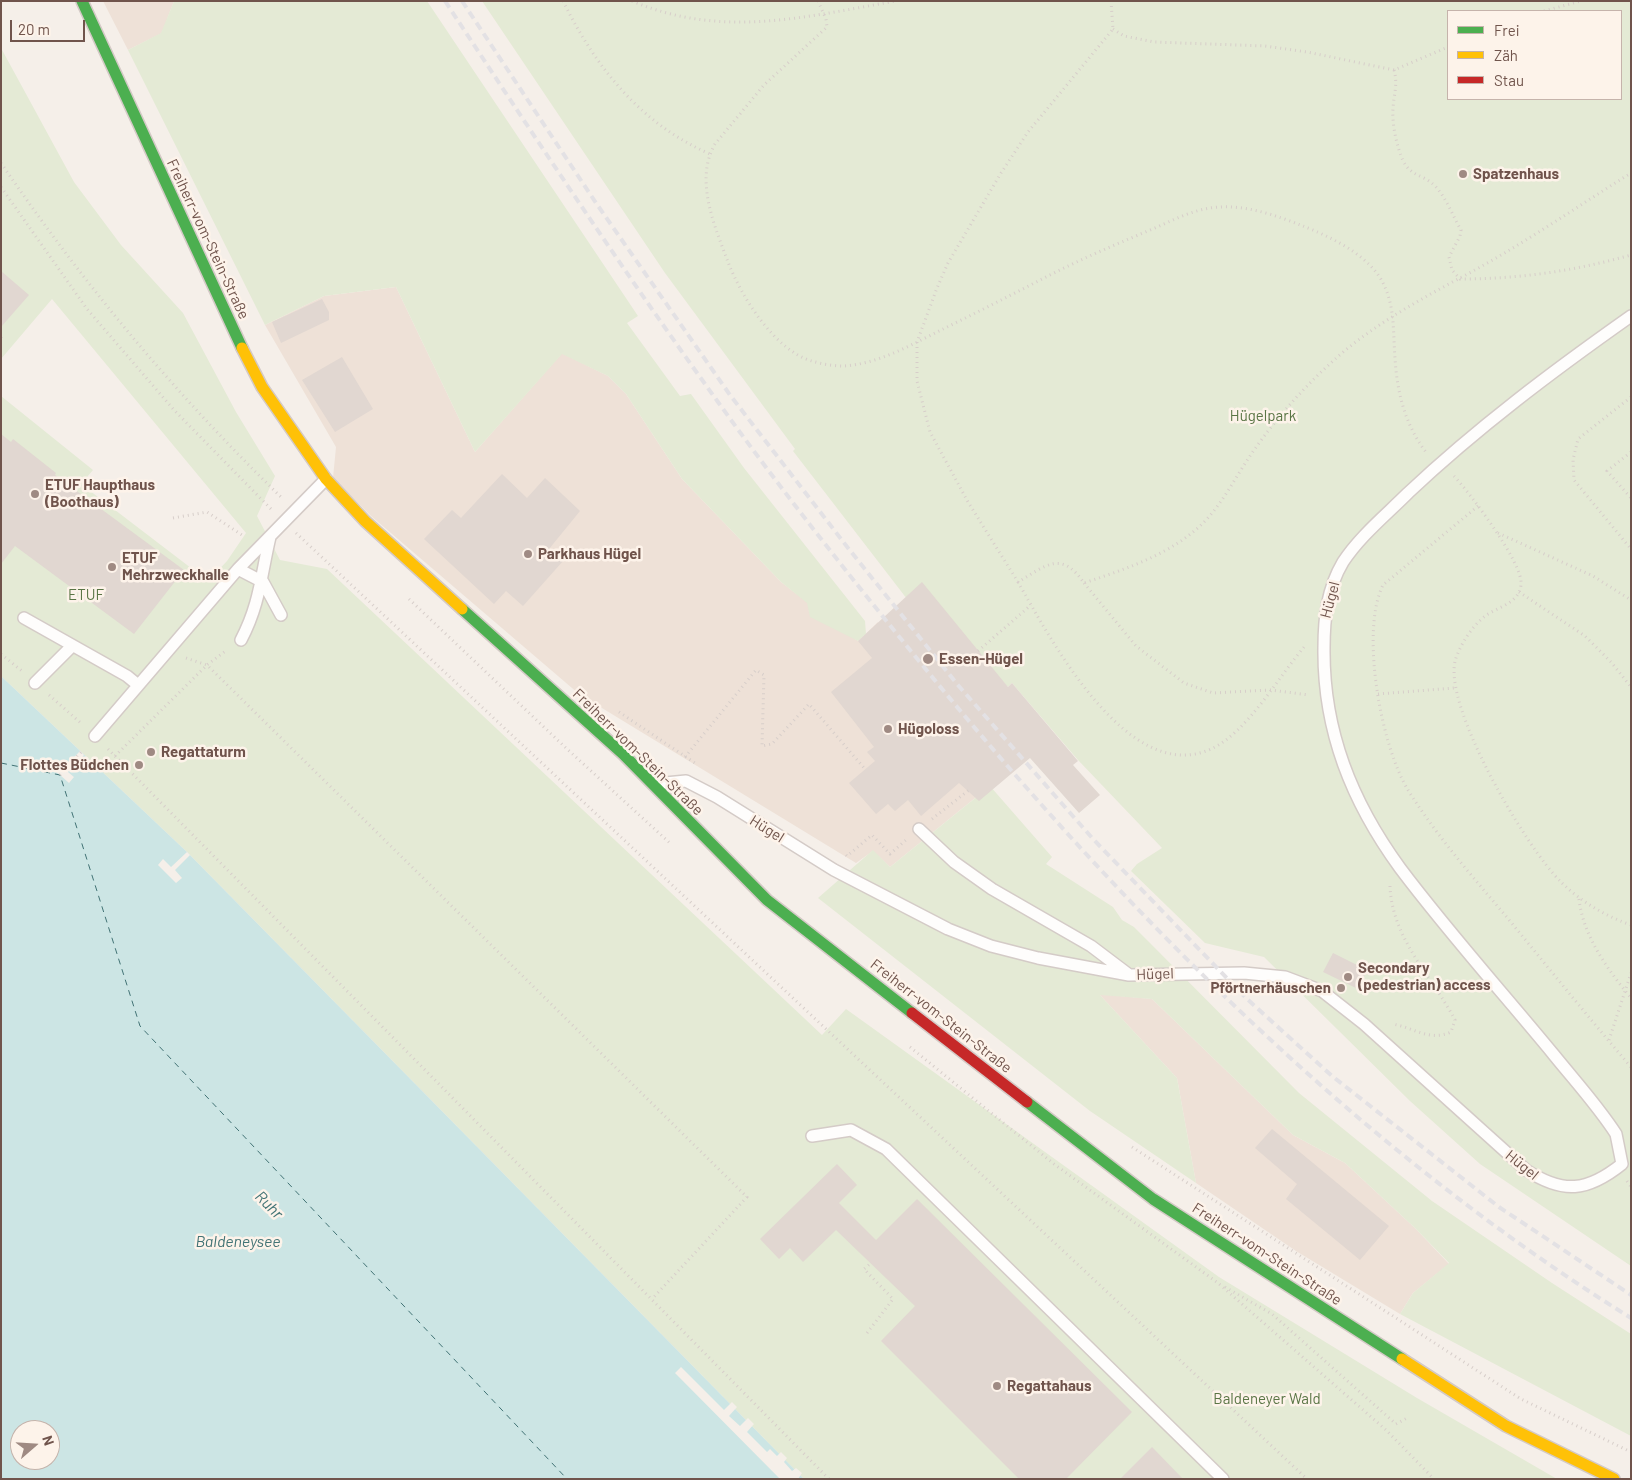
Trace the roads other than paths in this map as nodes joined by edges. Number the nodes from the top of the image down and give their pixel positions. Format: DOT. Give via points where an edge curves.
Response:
graph roads {
  1 [pos="82,1"];
  2 [pos="1631,316"];
  3 [pos="326,479"];
  4 [pos="270,537"];
  5 [pos="238,569"];
  6 [pos="263,582"];
  7 [pos="282,615"];
  8 [pos="24,618"];
  9 [pos="241,640"];
  10 [pos="72,646"];
  11 [pos="35,683"];
  12 [pos="138,685"];
  13 [pos="95,736"];
  14 [pos="653,784"];
  15 [pos="919,829"];
  16 [pos="1129,975"];
  17 [pos="812,1136"];
  18 [pos="1626,1162"];
  19 [pos="1223,1479"];
  20 [pos="1614,1479"];
  1 -- 3 [label="main road, Freiherr-vom-Stein-Straße" via="230,326 262,387"];
  2 -- 18 [label="lane, Hügel" via="1507,408 1439,464 1366,534 1344,562 1330,590 1324,624 1323,665 1333,736 1351,786 1375,832 1401,869 1609,1122"];
  3 -- 4 [label="lane"];
  3 -- 14 [label="main road, Freiherr-vom-Stein-Straße" via="365,521"];
  4 -- 5 [label="lane"];
  4 -- 6 [label="lane" via="263,565"];
  5 -- 6 [label="lane"];
  5 -- 12 [label="lane"];
  6 -- 7 [label="lane"];
  6 -- 9 [label="lane" via="251,621"];
  8 -- 10 [label="lane"];
  10 -- 11 [label="lane"];
  10 -- 12 [label="lane"];
  12 -- 13 [label="lane"];
  14 -- 16 [label="lane, Hügel" via="686,780 842,875 939,924 991,946"];
  14 -- 20 [label="main road, Freiherr-vom-Stein-Straße" via="767,900 1153,1199 1506,1426"];
  15 -- 16 [label="lane" via="954,862 992,889 1091,946"];
  16 -- 18 [label="lane, Hügel" via="1244,973 1284,977 1322,991 1364,1024 1526,1170 1543,1181 1575,1188 1602,1179"];
  17 -- 19 [label="lane" via="851,1130 886,1149"];
}
